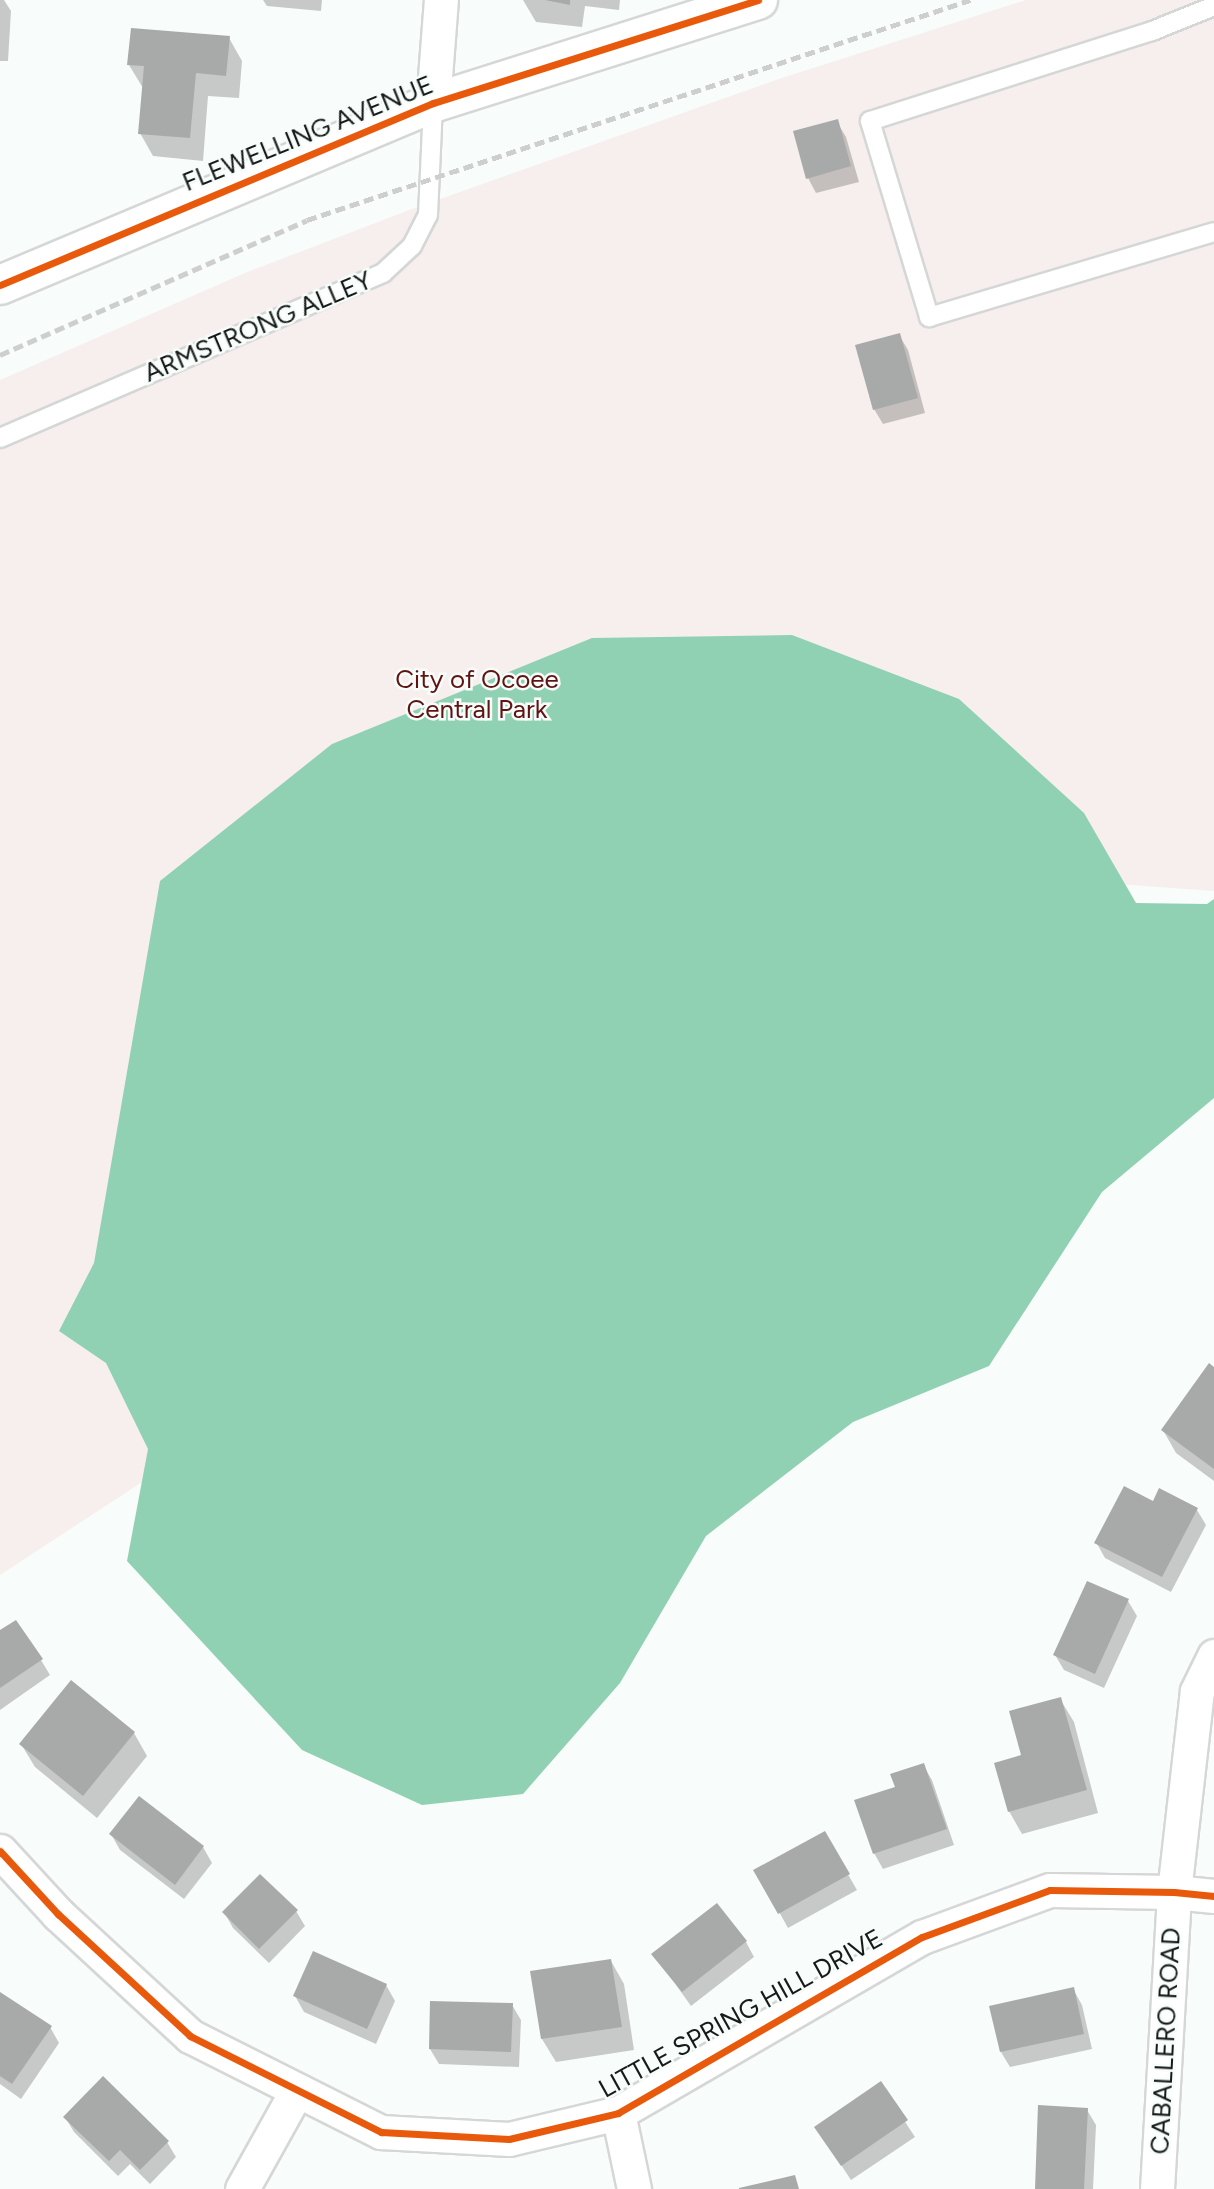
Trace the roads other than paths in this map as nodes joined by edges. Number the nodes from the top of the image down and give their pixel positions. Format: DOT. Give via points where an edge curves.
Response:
graph roads {
  1 [pos="441,0"];
  2 [pos="758,0"];
  3 [pos="1214,6"];
  4 [pos="433,103"];
  5 [pos="1214,232"];
  6 [pos="0,285"];
  7 [pos="0,438"];
  8 [pos="1214,1656"];
  9 [pos="0,1851"];
  10 [pos="1174,1892"];
  11 [pos="1214,1896"];
  12 [pos="297,2090"];
  13 [pos="618,2113"];
  14 [pos="242,2189"];
  15 [pos="634,2189"];
  16 [pos="1157,2189"];
  1 -- 4 [label="street"];
  2 -- 4 [label="street, FLEWELLING AVENUE"];
  3 -- 5 [label="lane" via="1152,31 870,121 929,317"];
  4 -- 6 [label="street, FLEWELLING AVENUE"];
  4 -- 7 [label="lane, ARMSTRONG ALLEY" via="428,215 412,246 383,272"];
  8 -- 10 [label="street, CABALLERO ROAD" via="1197,1691"];
  9 -- 12 [label="street, LITTLE SPRING HILL DRIVE" via="58,1914 190,2036"];
  10 -- 11 [label="street, LITTLE SPRING HILL DRIVE"];
  10 -- 13 [label="street, LITTLE SPRING HILL DRIVE" via="1050,1890 922,1937"];
  10 -- 16 [label="street, CABALLERO ROAD"];
  12 -- 13 [label="street, LITTLE SPRING HILL DRIVE" via="381,2132 509,2139"];
  12 -- 14 [label="street"];
  13 -- 15 [label="street"];
}
